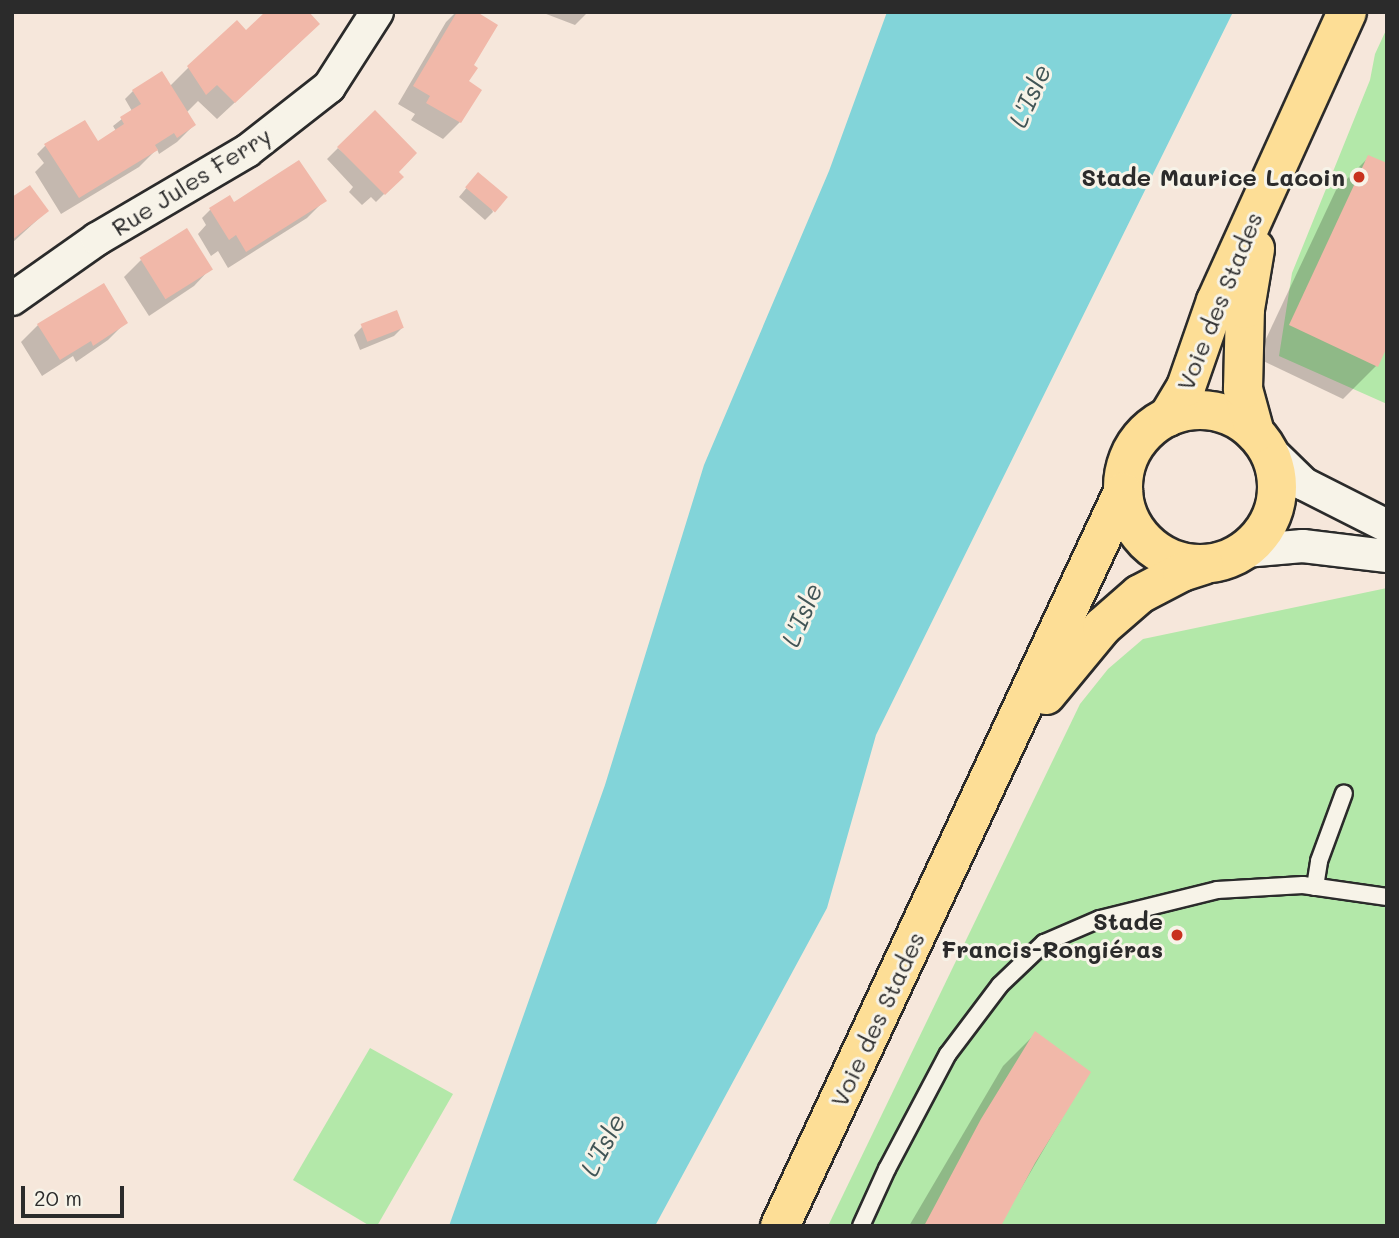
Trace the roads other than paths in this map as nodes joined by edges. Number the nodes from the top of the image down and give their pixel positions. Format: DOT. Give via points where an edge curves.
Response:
graph roads {
  1 [pos="377,12"];
  2 [pos="1347,12"];
  3 [pos="1267,185"];
  4 [pos="12,299"];
  5 [pos="1168,417"];
  6 [pos="1262,441"];
  7 [pos="1123,492"];
  8 [pos="1387,526"];
  9 [pos="1245,551"];
  10 [pos="1387,556"];
  11 [pos="1204,565"];
  12 [pos="992,775"];
  13 [pos="1344,793"];
  14 [pos="1314,887"];
  15 [pos="1387,897"];
  16 [pos="780,1226"];
  17 [pos="861,1226"];
  1 -- 4 [label="street, Rue Jules Ferry" via="329,87 247,151 97,239"];
  2 -- 3 [label="main road, Voie des Stades"];
  3 -- 5 [label="main road, Voie des Stades" via="1216,301 1186,387"];
  3 -- 6 [label="main road, Voie des Stades" via="1245,309 1243,389"];
  5 -- 6 [label="main road" via="1214,411 1237,419"];
  5 -- 7 [label="main road" via="1152,426 1130,456"];
  6 -- 8 [label="street" via="1304,484"];
  6 -- 9 [label="main road" via="1276,471 1278,493 1273,516"];
  7 -- 11 [label="main road" via="1128,515 1141,536 1180,562"];
  7 -- 12 [label="main road, Voie des Stades"];
  9 -- 10 [label="street" via="1303,546"];
  9 -- 11 [label="main road"];
  11 -- 12 [label="main road, Voie des Stades" via="1140,593 1102,627 1053,686"];
  12 -- 16 [label="main road, Voie des Stades"];
  13 -- 14 [label="lane"];
  14 -- 15 [label="lane"];
  14 -- 17 [label="lane" via="1217,890 1100,919 1044,943 1000,985 948,1054"];
}
